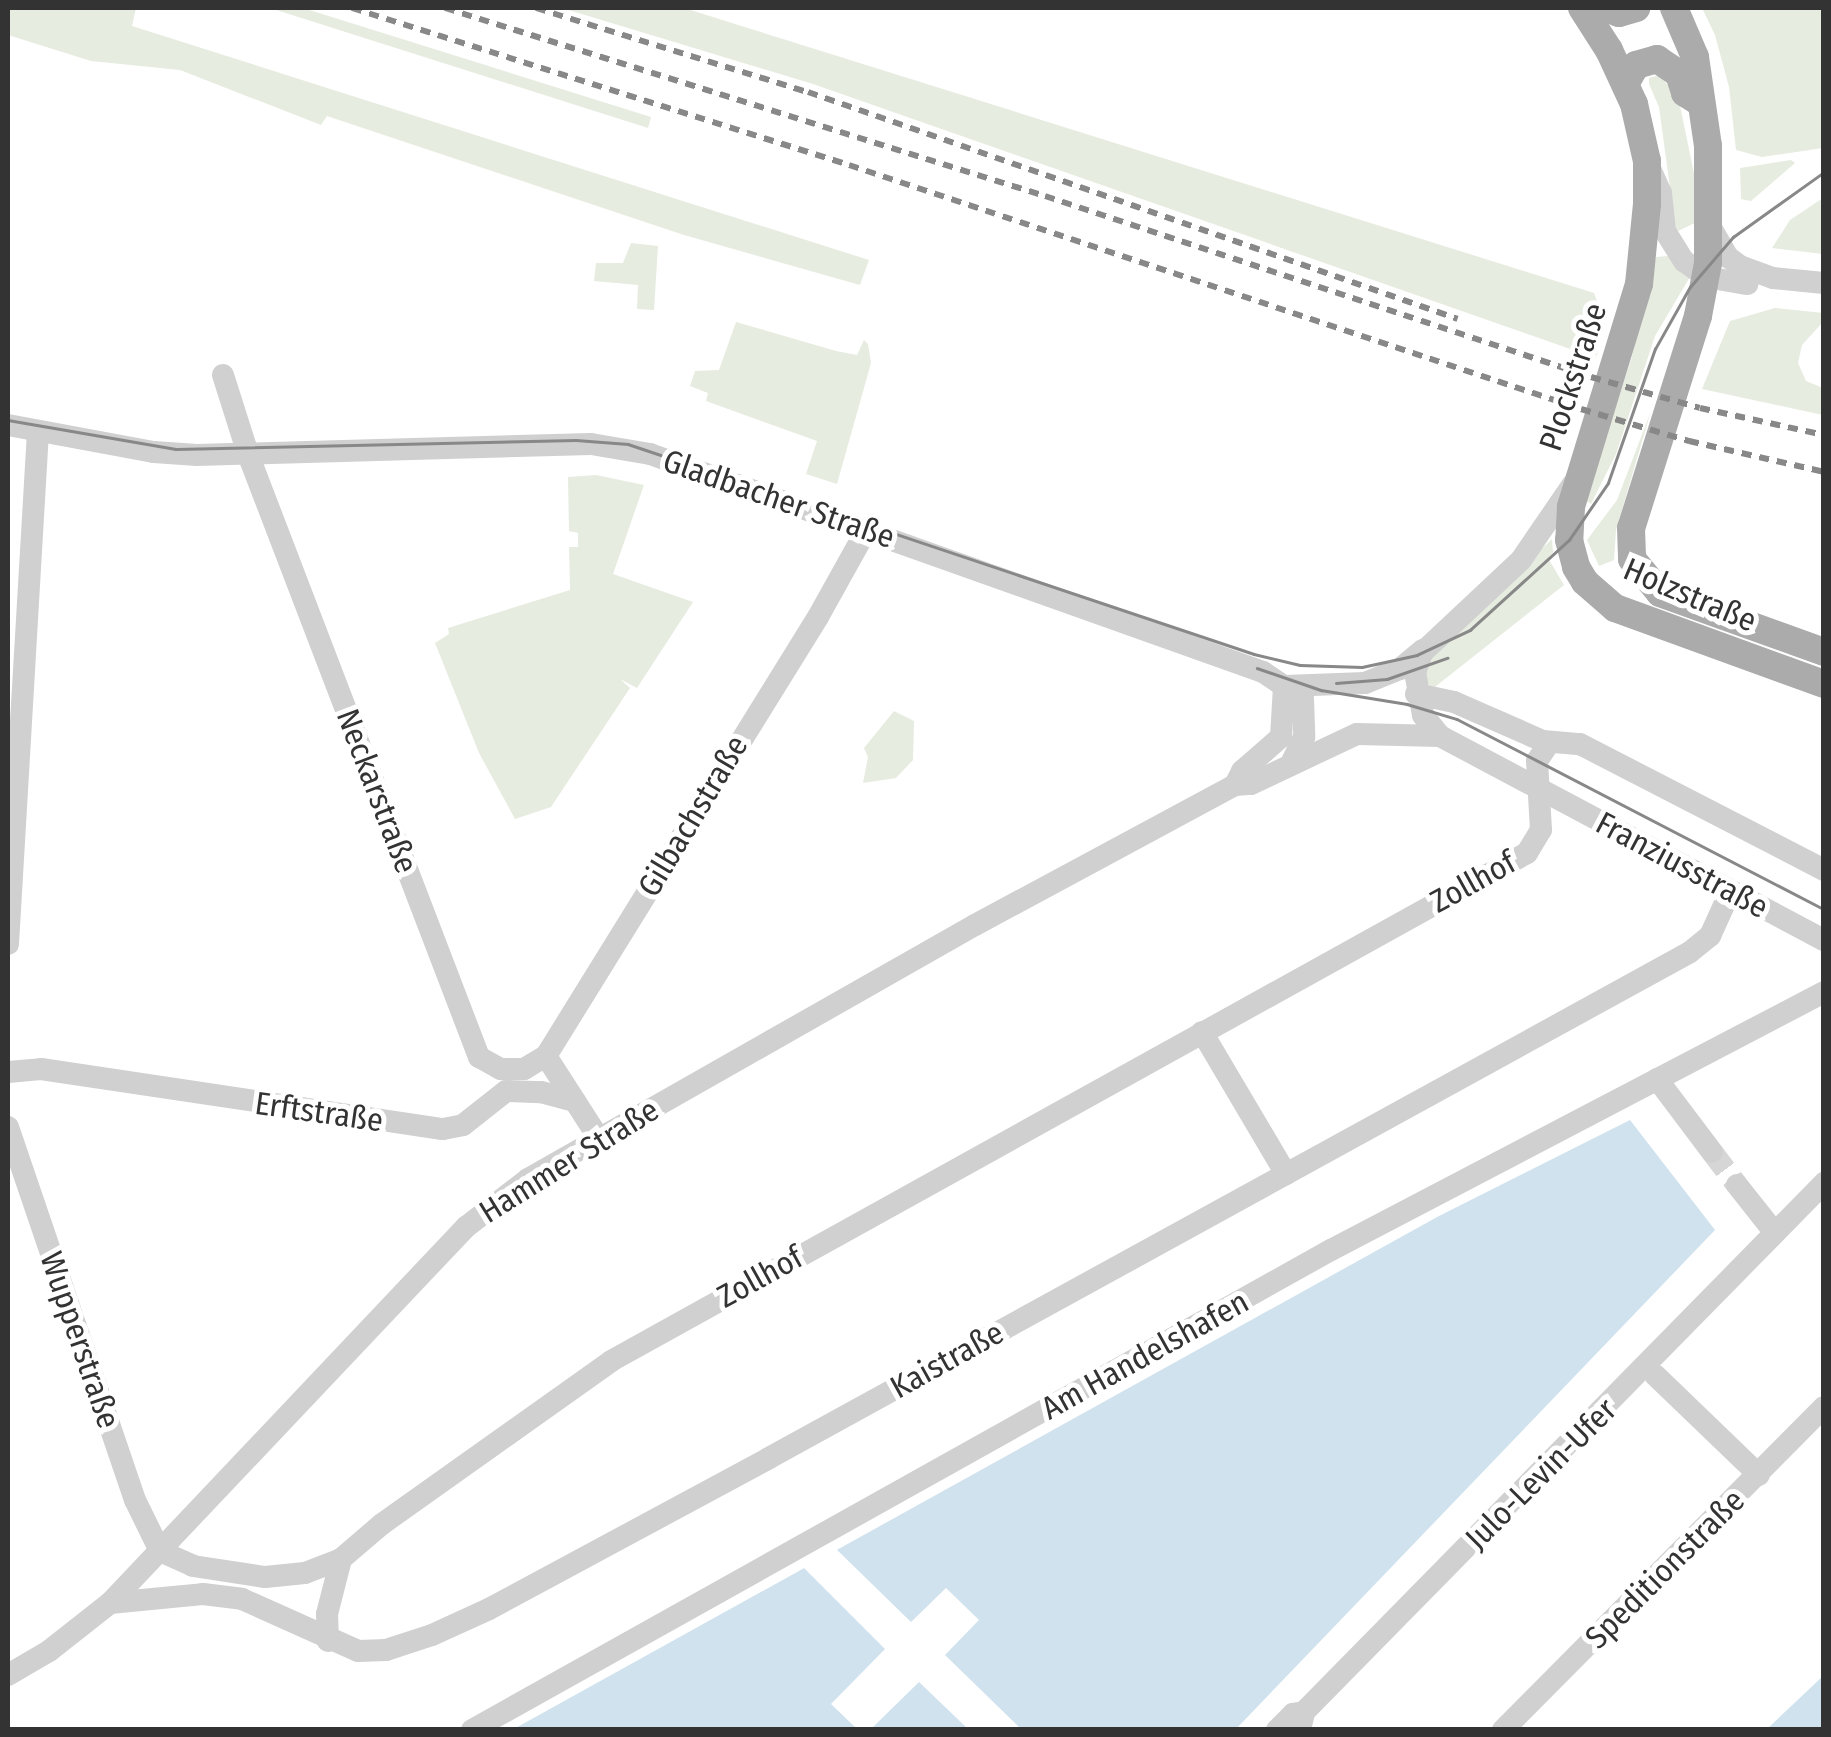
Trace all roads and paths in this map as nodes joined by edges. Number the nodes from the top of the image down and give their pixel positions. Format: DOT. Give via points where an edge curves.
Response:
graph roads {
  1 [pos="1582,8"];
  2 [pos="1607,8"];
  3 [pos="1636,8"];
  4 [pos="1674,8"];
  5 [pos="1625,84"];
  6 [pos="1702,103"];
  7 [pos="1647,161"];
  8 [pos="1710,226"];
  9 [pos="1706,277"];
  10 [pos="1773,278"];
  11 [pos="1824,283"];
  12 [pos="1747,284"];
  13 [pos="1698,316"];
  14 [pos="222,375"];
  15 [pos="8,425"];
  16 [pos="38,430"];
  17 [pos="248,454"];
  18 [pos="1580,472"];
  19 [pos="867,529"];
  20 [pos="1426,647"];
  21 [pos="1824,652"];
  22 [pos="1824,684"];
  23 [pos="1284,686"];
  24 [pos="1416,694"];
  25 [pos="1440,736"];
  26 [pos="1550,742"];
  27 [pos="1292,762"];
  28 [pos="1235,784"];
  29 [pos="1541,789"];
  30 [pos="1824,870"];
  31 [pos="1730,892"];
  32 [pos="1824,940"];
  33 [pos="8,944"];
  34 [pos="1824,992"];
  35 [pos="1202,1032"];
  36 [pos="546,1056"];
  37 [pos="8,1072"];
  38 [pos="1657,1079"];
  39 [pos="575,1101"];
  40 [pos="8,1127"];
  41 [pos="598,1137"];
  42 [pos="1712,1152"];
  43 [pos="1286,1174"];
  44 [pos="1824,1182"];
  45 [pos="1737,1185"];
  46 [pos="1775,1233"];
  47 [pos="1655,1375"];
  48 [pos="1824,1407"];
  49 [pos="1759,1475"];
  50 [pos="160,1551"];
  51 [pos="341,1559"];
  52 [pos="110,1603"];
  53 [pos="328,1641"];
  54 [pos="8,1675"];
  55 [pos="1302,1721"];
  56 [pos="472,1730"];
  57 [pos="1278,1730"];
  58 [pos="1503,1730"];
  1 -- 5 [label="main road, Plockstraße"];
  2 -- 3 [label="main road"];
  4 -- 6 [label="main road" via="1695,57"];
  5 -- 6 [label="main road" via="1636,65 1657,59 1679,74 1685,94"];
  5 -- 7 [label="main road, Plockstraße"];
  6 -- 8 [label="main road"];
  7 -- 9 [label="street" via="1662,193 1662,221 1672,245"];
  7 -- 18 [label="main road, Plockstraße" via="1639,284"];
  8 -- 9 [label="main road"];
  8 -- 10 [label="street" via="1734,262"];
  9 -- 12 [label="street"];
  9 -- 13 [label="main road"];
  10 -- 11 [label="street"];
  10 -- 12 [label="street"];
  12 -- 13 [label="street" via="1721,291"];
  13 -- 21 [label="main road, Holzstraße" via="1631,528 1634,561 1660,592"];
  14 -- 17 [label="street"];
  15 -- 16 [label="street, Gladbacher Straße"];
  16 -- 17 [label="street, Gladbacher Straße" via="154,452"];
  16 -- 33 [label="street"];
  17 -- 19 [label="street, Gladbacher Straße" via="624,448"];
  17 -- 36 [label="street, Neckarstraße" via="479,1057 511,1071 536,1066"];
  18 -- 20 [label="street, Plockstraße" via="1520,560"];
  18 -- 22 [label="main road, Holzstraße" via="1568,522 1571,553 1604,601"];
  19 -- 23 [label="street, Gladbacher Straße" via="1252,666"];
  19 -- 36 [label="street, Gilbachstraße"];
  20 -- 23 [label="street" via="1400,669 1365,682"];
  20 -- 24 [label="street" via="1416,666"];
  23 -- 27 [label="street" via="1305,706 1304,737"];
  23 -- 28 [label="street, Hammer Straße" via="1281,738"];
  24 -- 25 [label="street"];
  24 -- 26 [label="street, Franziusstraße" via="1454,702"];
  25 -- 27 [label="street, Franziusstraße" via="1357,734"];
  25 -- 29 [label="street, Franziusstraße"];
  26 -- 29 [label="street" via="1537,761"];
  26 -- 30 [label="street, Franziusstraße" via="1580,744"];
  27 -- 28 [label="street, Hammer Straße" via="1251,784"];
  28 -- 41 [label="street, Hammer Straße"];
  29 -- 31 [label="street, Franziusstraße"];
  29 -- 35 [label="street, Zollhof" via="1541,830 1527,852"];
  31 -- 32 [label="street, Franziusstraße"];
  31 -- 43 [label="street, Kaistraße" via="1710,936 1690,952"];
  34 -- 38 [label="street, Am Handelshafen"];
  35 -- 43 [label="street"];
  35 -- 51 [label="street, Zollhof" via="611,1361"];
  36 -- 39 [label="street"];
  37 -- 39 [label="street, Erftstraße" via="41,1070 442,1129 463,1126 506,1091"];
  38 -- 42 [label="street"];
  38 -- 56 [label="street, Am Handelshafen" via="1330,1250"];
  39 -- 41 [label="street"];
  40 -- 50 [label="street, Wupperstraße" via="135,1500"];
  41 -- 50 [label="street, Hammer Straße" via="466,1227"];
  43 -- 53 [label="street, Kaistraße" via="489,1610 386,1650 358,1651"];
  44 -- 46 [label="street, Julo-Levin-Ufer"];
  45 -- 46 [label="street"];
  46 -- 55 [label="street, Julo-Levin-Ufer"];
  47 -- 49 [label="street"];
  48 -- 49 [label="street, Speditionstraße"];
  49 -- 58 [label="street, Speditionstraße"];
  50 -- 51 [label="street, Zollhof" via="193,1566 265,1578"];
  50 -- 52 [label="street, Hammer Straße"];
  51 -- 53 [label="street" via="329,1598"];
  52 -- 53 [label="street, Kaistraße" via="172,1595 242,1599"];
  52 -- 54 [label="street, Hammer Straße"];
  55 -- 57 [label="street, Julo-Levin-Ufer" via="1292,1714"];
}
